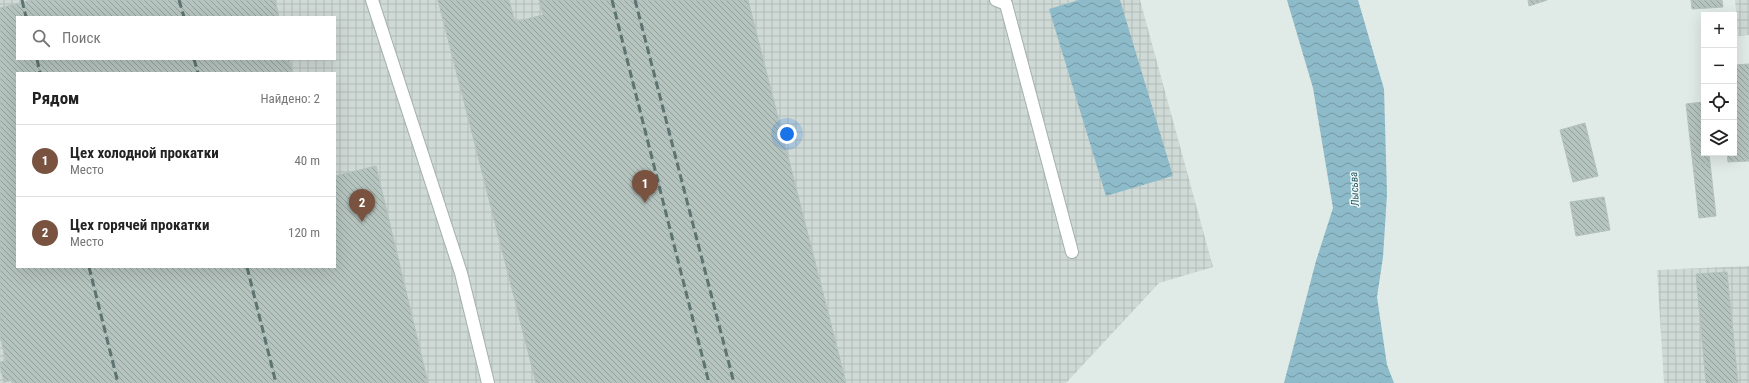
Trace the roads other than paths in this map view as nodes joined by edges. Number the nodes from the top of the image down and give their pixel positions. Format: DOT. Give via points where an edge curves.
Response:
graph roads {
  1 [pos="372,0"];
  2 [pos="1003,1"];
  3 [pos="1072,252"];
  4 [pos="488,383"];
  1 -- 4 [label="lane" via="461,273"];
  2 -- 3 [label="lane"];
}
